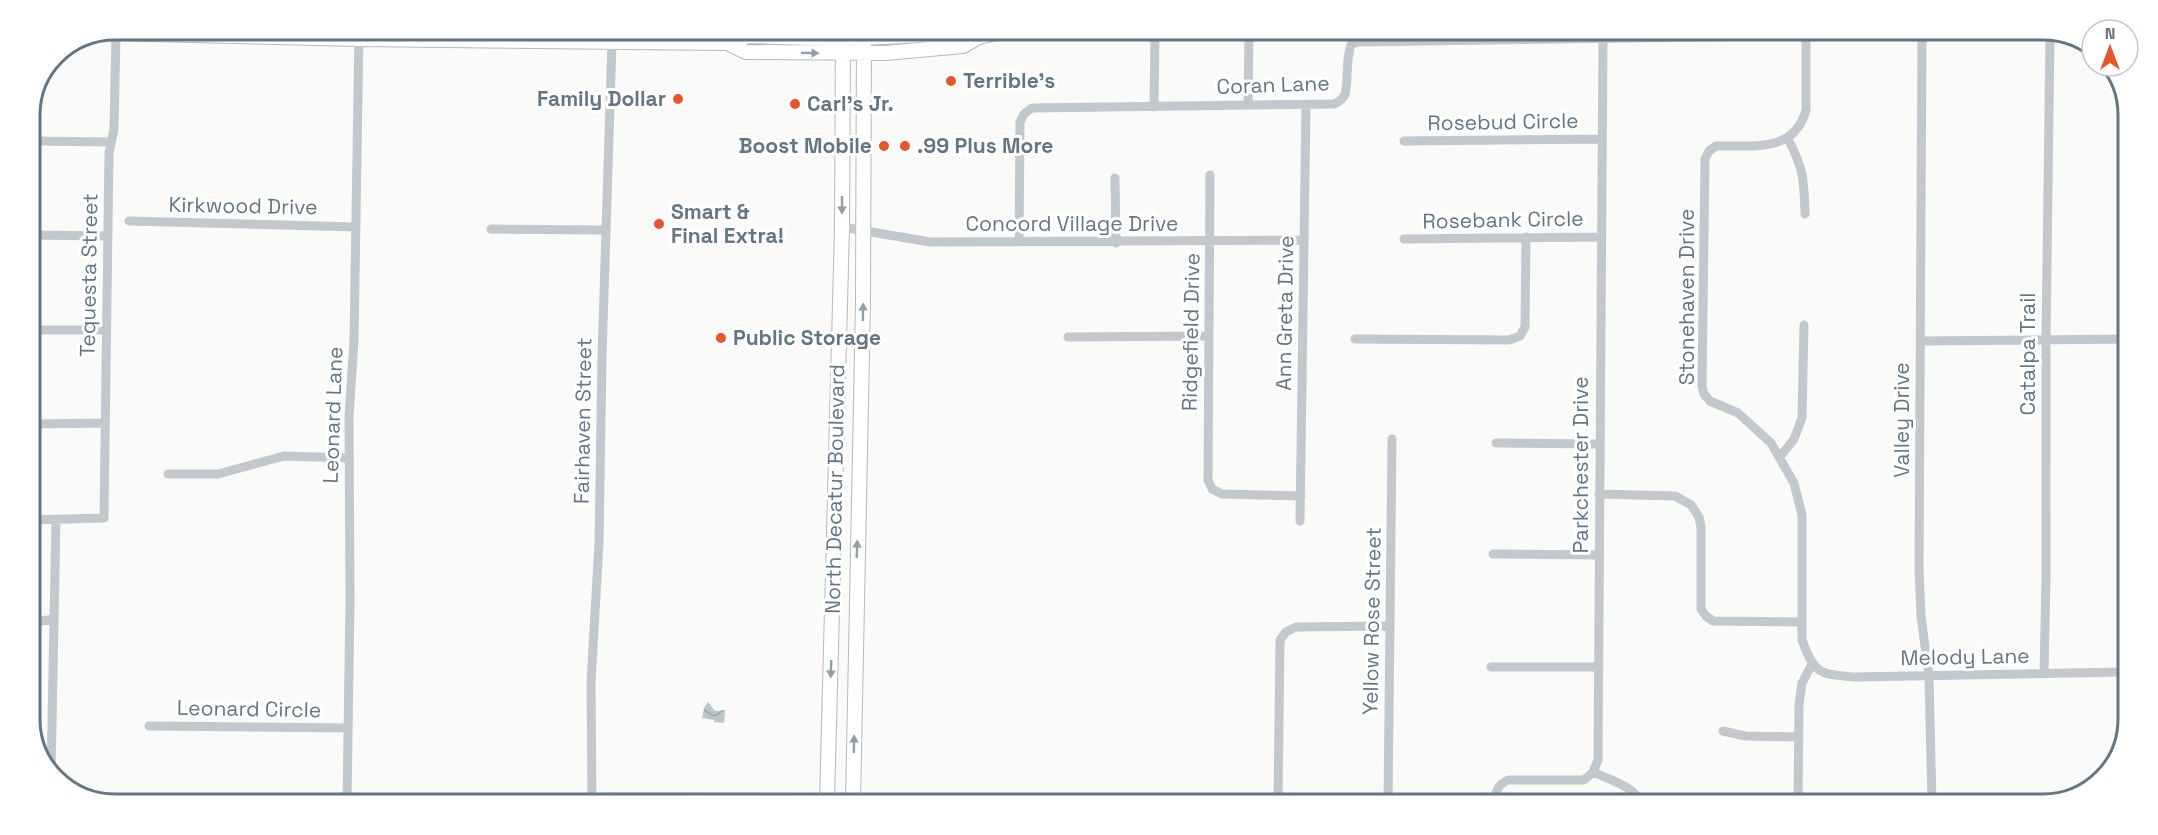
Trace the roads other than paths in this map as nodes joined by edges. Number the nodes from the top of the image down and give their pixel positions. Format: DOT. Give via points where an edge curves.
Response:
graph roads {
  1 [pos="359,40"];
  2 [pos="540,40"];
  3 [pos="736,40"];
  4 [pos="843,40"];
  5 [pos="864,40"];
  6 [pos="974,40"];
  7 [pos="1155,40"];
  8 [pos="1249,40"];
  9 [pos="1361,40"];
  10 [pos="1603,40"];
  11 [pos="1806,40"];
  12 [pos="1922,40"];
  13 [pos="112,41"];
  14 [pos="2050,41"];
  15 [pos="612,42"];
  16 [pos="727,43"];
  17 [pos="863,53"];
  18 [pos="842,54"];
  19 [pos="1248,105"];
  20 [pos="1306,105"];
  21 [pos="1154,106"];
  22 [pos="1602,139"];
  23 [pos="1788,139"];
  24 [pos="40,141"];
  25 [pos="1404,141"];
  26 [pos="111,142"];
  27 [pos="1210,175"];
  28 [pos="1115,178"];
  29 [pos="1805,214"];
  30 [pos="129,221"];
  31 [pos="356,227"];
  32 [pos="842,227"];
  33 [pos="491,229"];
  34 [pos="606,230"];
  35 [pos="863,231"];
  36 [pos="40,236"];
  37 [pos="108,236"];
  38 [pos="1526,237"];
  39 [pos="1601,237"];
  40 [pos="1404,239"];
  41 [pos="1304,240"];
  42 [pos="1210,241"];
  43 [pos="1019,242"];
  44 [pos="1116,243"];
  45 [pos="1804,325"];
  46 [pos="40,330"];
  47 [pos="106,330"];
  48 [pos="1209,336"];
  49 [pos="1068,337"];
  50 [pos="1354,339"];
  51 [pos="2117,339"];
  52 [pos="2046,340"];
  53 [pos="1920,341"];
  54 [pos="836,416"];
  55 [pos="861,416"];
  56 [pos="105,423"];
  57 [pos="41,424"];
  58 [pos="1392,439"];
  59 [pos="1496,442"];
  60 [pos="1600,444"];
  61 [pos="1780,457"];
  62 [pos="349,458"];
  63 [pos="168,474"];
  64 [pos="1599,494"];
  65 [pos="1301,496"];
  66 [pos="56,519"];
  67 [pos="41,520"];
  68 [pos="1300,521"];
  69 [pos="1493,554"];
  70 [pos="1599,555"];
  71 [pos="833,610"];
  72 [pos="856,610"];
  73 [pos="54,620"];
  74 [pos="41,622"];
  75 [pos="1802,622"];
  76 [pos="1390,626"];
  77 [pos="1812,663"];
  78 [pos="1491,667"];
  79 [pos="1598,667"];
  80 [pos="2118,672"];
  81 [pos="2044,673"];
  82 [pos="1929,676"];
  83 [pos="150,726"];
  84 [pos="348,728"];
  85 [pos="1723,731"];
  86 [pos="1798,736"];
  87 [pos="51,758"];
  88 [pos="1593,772"];
  89 [pos="347,794"];
  90 [pos="592,794"];
  91 [pos="827,794"];
  92 [pos="853,794"];
  93 [pos="1278,794"];
  94 [pos="1388,794"];
  95 [pos="1496,794"];
  96 [pos="1635,794"];
  97 [pos="1798,794"];
  98 [pos="1932,794"];
  1 -- 31 [label="street, Leonard Lane"];
  2 -- 15 [label="main road"];
  3 -- 16 [label="main road"];
  4 -- 18 [label="main road, North Decatur Boulevard"];
  5 -- 17 [label="main road, North Decatur Boulevard"];
  6 -- 17 [label="main road" via="963,46"];
  7 -- 21 [label="street"];
  8 -- 19 [label="street"];
  9 -- 20 [label="street, Coran Lane" via="1351,45 1347,57 1345,95 1341,101"];
  10 -- 22 [label="street, Parkchester Drive"];
  11 -- 23 [label="street" via="1806,110"];
  12 -- 53 [label="street, Valley Drive"];
  13 -- 26 [label="street, Tequesta Street"];
  14 -- 52 [label="street, Catalpa Trail"];
  15 -- 16 [label="main road"];
  15 -- 34 [label="street, Fairhaven Street"];
  16 -- 18 [label="main road, one-way" via="746,52"];
  17 -- 18 [label="main road"];
  17 -- 35 [label="main road, North Decatur Boulevard"];
  18 -- 32 [label="main road, North Decatur Boulevard, one-way"];
  19 -- 20 [label="street, Coran Lane"];
  19 -- 21 [label="street, Coran Lane"];
  20 -- 41 [label="street, Ann Greta Drive"];
  21 -- 43 [label="street, Coran Lane" via="1032,108 1024,114 1020,122"];
  22 -- 25 [label="street, Rosebud Circle"];
  22 -- 39 [label="street, Parkchester Drive"];
  23 -- 29 [label="street" via="1804,177"];
  23 -- 61 [label="street, Stonehaven Drive" via="1776,144 1716,146 1705,159 1704,394 1751,423"];
  24 -- 26 [label="street"];
  26 -- 37 [label="street, Tequesta Street"];
  27 -- 42 [label="street, Ridgefield Drive"];
  28 -- 44 [label="street"];
  30 -- 31 [label="street, Kirkwood Drive"];
  31 -- 62 [label="street, Leonard Lane"];
  32 -- 35 [label="street, Concord Village Drive"];
  32 -- 54 [label="main road, North Decatur Boulevard"];
  33 -- 34 [label="street"];
  34 -- 90 [label="street, Fairhaven Street" via="599,543 591,682"];
  35 -- 43 [label="street, Concord Village Drive" via="930,242"];
  55 -- 35 [label="main road, North Decatur Boulevard, one-way"];
  36 -- 37 [label="street"];
  37 -- 47 [label="street, Tequesta Street"];
  38 -- 39 [label="street, Rosebank Circle"];
  38 -- 40 [label="street, Rosebank Circle"];
  38 -- 50 [label="street" via="1525,327 1520,336 1509,340"];
  39 -- 60 [label="street, Parkchester Drive"];
  41 -- 42 [label="street, Concord Village Drive"];
  41 -- 65 [label="street, Ann Greta Drive"];
  42 -- 44 [label="street, Concord Village Drive"];
  42 -- 48 [label="street, Ridgefield Drive"];
  43 -- 44 [label="street, Concord Village Drive"];
  45 -- 61 [label="street" via="1802,418 1794,439"];
  46 -- 47 [label="street"];
  47 -- 56 [label="street, Tequesta Street"];
  48 -- 49 [label="street"];
  48 -- 65 [label="street, Ridgefield Drive" via="1208,480 1212,489 1222,494"];
  51 -- 52 [label="street"];
  52 -- 53 [label="street"];
  52 -- 81 [label="street, Catalpa Trail"];
  53 -- 82 [label="street, Valley Drive" via="1918,570"];
  54 -- 55 [label="main road"];
  54 -- 71 [label="main road, North Decatur Boulevard"];
  72 -- 55 [label="main road, North Decatur Boulevard, one-way"];
  56 -- 57 [label="street"];
  56 -- 66 [label="street, Tequesta Street" via="104,518"];
  58 -- 76 [label="street, Yellow Rose Street"];
  59 -- 60 [label="street"];
  60 -- 64 [label="street, Parkchester Drive"];
  61 -- 75 [label="street, Stonehaven Drive" via="1794,483 1802,515"];
  62 -- 63 [label="street" via="284,456 218,474"];
  62 -- 84 [label="street, Leonard Lane"];
  64 -- 70 [label="street, Parkchester Drive"];
  64 -- 75 [label="street" via="1675,496 1691,505 1701,527 1701,609 1713,621"];
  65 -- 68 [label="street, Ann Greta Drive"];
  66 -- 67 [label="street"];
  66 -- 73 [label="street"];
  69 -- 70 [label="street"];
  70 -- 79 [label="street, Parkchester Drive"];
  71 -- 72 [label="main road"];
  71 -- 91 [label="main road, North Decatur Boulevard, one-way"];
  92 -- 72 [label="main road, North Decatur Boulevard, one-way"];
  73 -- 74 [label="street"];
  73 -- 87 [label="street"];
  75 -- 77 [label="street, Stonehaven Drive" via="1802,640"];
  76 -- 93 [label="street" via="1296,627 1286,632 1281,640"];
  76 -- 94 [label="street, Yellow Rose Street"];
  77 -- 82 [label="street, Melody Lane" via="1827,675"];
  77 -- 86 [label="street" via="1802,683"];
  78 -- 79 [label="street"];
  79 -- 88 [label="street, Parkchester Drive" via="1598,760"];
  80 -- 81 [label="street, Melody Lane"];
  81 -- 82 [label="street, Melody Lane"];
  82 -- 98 [label="street, Valley Drive"];
  83 -- 84 [label="street, Leonard Circle"];
  84 -- 89 [label="street, Leonard Lane"];
  85 -- 86 [label="street" via="1745,736"];
  86 -- 97 [label="street"];
  88 -- 95 [label="street" via="1584,780 1508,780 1500,783"];
  88 -- 96 [label="street"];
}
